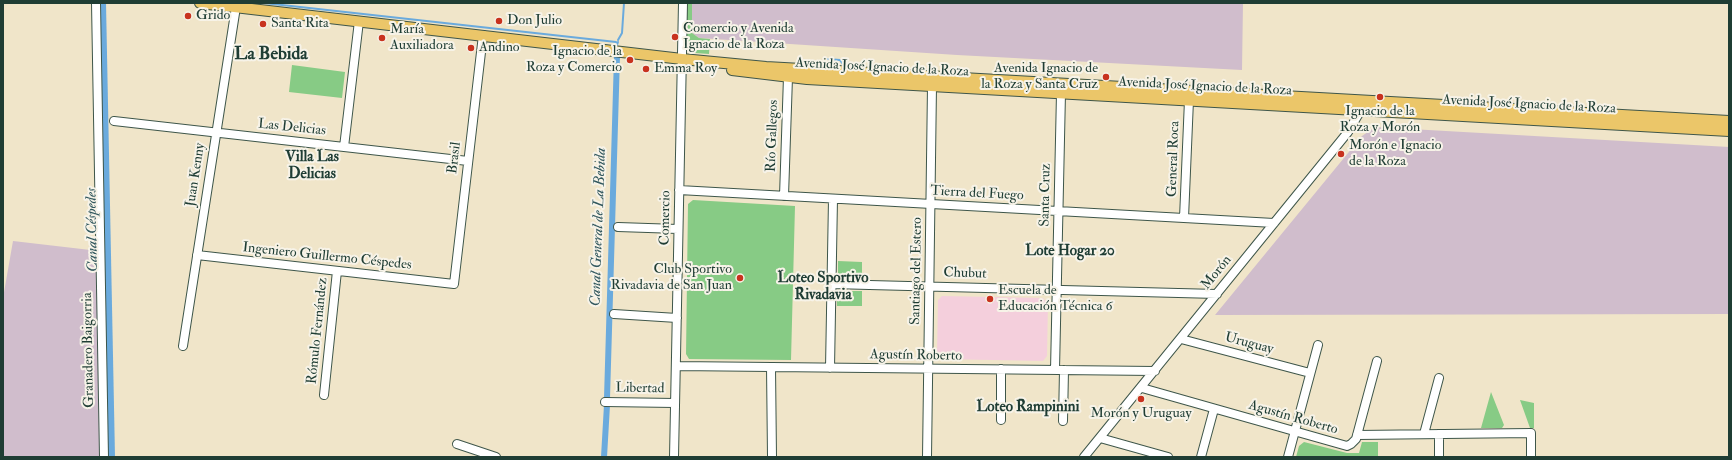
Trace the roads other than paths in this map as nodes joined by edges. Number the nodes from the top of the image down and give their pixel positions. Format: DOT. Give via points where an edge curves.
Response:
graph roads {
  1 [pos="96,3"];
  2 [pos="200,3"];
  3 [pos="683,3"];
  4 [pos="236,7"];
  5 [pos="359,21"];
  6 [pos="483,36"];
  7 [pos="682,59"];
  8 [pos="788,77"];
  9 [pos="932,86"];
  10 [pos="1061,93"];
  11 [pos="1189,100"];
  12 [pos="1361,105"];
  13 [pos="114,121"];
  14 [pos="1729,121"];
  15 [pos="1729,131"];
  16 [pos="216,133"];
  17 [pos="344,147"];
  18 [pos="468,161"];
  19 [pos="679,190"];
  20 [pos="784,196"];
  21 [pos="833,199"];
  22 [pos="931,204"];
  23 [pos="1058,211"];
  24 [pos="1184,218"];
  25 [pos="1274,223"];
  26 [pos="618,227"];
  27 [pos="678,229"];
  28 [pos="197,255"];
  29 [pos="338,271"];
  30 [pos="454,284"];
  31 [pos="831,284"];
  32 [pos="930,286"];
  33 [pos="1057,290"];
  34 [pos="1217,294"];
  35 [pos="614,314"];
  36 [pos="677,318"];
  37 [pos="1181,339"];
  38 [pos="1318,345"];
  39 [pos="183,346"];
  40 [pos="1377,361"];
  41 [pos="676,366"];
  42 [pos="771,367"];
  43 [pos="830,368"];
  44 [pos="928,369"];
  45 [pos="1001,370"];
  46 [pos="1059,370"];
  47 [pos="1155,371"];
  48 [pos="1310,374"];
  49 [pos="1439,378"];
  50 [pos="1142,388"];
  51 [pos="324,395"];
  52 [pos="605,402"];
  53 [pos="675,403"];
  54 [pos="1214,409"];
  55 [pos="1001,420"];
  56 [pos="1063,421"];
  57 [pos="1295,432"];
  58 [pos="1357,434"];
  59 [pos="1424,434"];
  60 [pos="1439,434"];
  61 [pos="1100,438"];
  62 [pos="457,444"];
  63 [pos="104,457"];
  64 [pos="496,457"];
  65 [pos="674,457"];
  66 [pos="772,457"];
  67 [pos="927,457"];
  68 [pos="1084,457"];
  69 [pos="1168,457"];
  70 [pos="1201,457"];
  71 [pos="1288,457"];
  72 [pos="1439,457"];
  73 [pos="1531,457"];
  1 -- 63 [label="street, Granadero Baigorria"];
  2 -- 4 [label="main road, Avenida José Ignacio de la Roza"];
  3 -- 7 [label="street, Comercio"];
  4 -- 5 [label="main road, Avenida José Ignacio de la Roza"];
  4 -- 16 [label="street, Juan Kenny"];
  5 -- 6 [label="main road, Avenida José Ignacio de la Roza"];
  5 -- 17 [label="street"];
  6 -- 7 [label="main road, Avenida José Ignacio de la Roza"];
  6 -- 18 [label="street, Brasil"];
  7 -- 8 [label="main road, Avenida José Ignacio de la Roza" via="707,66"];
  7 -- 12 [label="main road, Avenida José Ignacio de la Roza"];
  7 -- 19 [label="street, Comercio"];
  8 -- 9 [label="main road, Avenida José Ignacio de la Roza"];
  8 -- 20 [label="street, Río Gallegos"];
  9 -- 10 [label="main road, Avenida José Ignacio de la Roza"];
  9 -- 22 [label="street, Santiago del Estero"];
  10 -- 11 [label="main road, Avenida José Ignacio de la Roza"];
  10 -- 23 [label="street, Santa Cruz"];
  11 -- 12 [label="main road, Avenida José Ignacio de la Roza"];
  11 -- 24 [label="street, General Roca"];
  12 -- 14 [label="main road, Avenida José Ignacio de la Roza"];
  12 -- 15 [label="main road, Avenida José Ignacio de la Roza"];
  12 -- 25 [label="street, Morón" via="1348,132"];
  13 -- 16 [label="street, Las Delicias"];
  16 -- 17 [label="street, Las Delicias"];
  16 -- 28 [label="street, Juan Kenny"];
  17 -- 18 [label="street, Las Delicias"];
  18 -- 30 [label="street, Brasil"];
  19 -- 20 [label="street, Tierra del Fuego"];
  19 -- 27 [label="street, Comercio"];
  20 -- 21 [label="street, Tierra del Fuego"];
  21 -- 22 [label="street, Tierra del Fuego"];
  21 -- 31 [label="street"];
  22 -- 23 [label="street, Tierra del Fuego"];
  22 -- 32 [label="street, Santiago del Estero"];
  23 -- 24 [label="street, Tierra del Fuego"];
  23 -- 33 [label="street, Santa Cruz"];
  24 -- 25 [label="street, Tierra del Fuego"];
  25 -- 34 [label="street, Morón"];
  26 -- 27 [label="street"];
  27 -- 36 [label="street, Comercio"];
  28 -- 29 [label="street, Ingeniero Guillermo Céspedes"];
  28 -- 39 [label="street, Juan Kenny"];
  29 -- 30 [label="street, Ingeniero Guillermo Céspedes"];
  29 -- 51 [label="street, Rómulo Fernández"];
  31 -- 32 [label="street, Chubut"];
  31 -- 43 [label="street"];
  32 -- 33 [label="street, Chubut"];
  32 -- 44 [label="street, Santiago del Estero"];
  33 -- 34 [label="street, Chubut"];
  33 -- 46 [label="street, Santa Cruz"];
  34 -- 37 [label="street, Morón"];
  35 -- 36 [label="street"];
  36 -- 41 [label="street, Comercio"];
  37 -- 47 [label="street, Morón"];
  37 -- 48 [label="street, Uruguay"];
  38 -- 48 [label="street"];
  40 -- 58 [label="street"];
  41 -- 42 [label="street, Agustín Roberto"];
  41 -- 53 [label="street, Comercio"];
  42 -- 43 [label="street, Agustín Roberto"];
  42 -- 66 [label="street"];
  43 -- 44 [label="street, Agustín Roberto"];
  44 -- 45 [label="street, Agustín Roberto"];
  44 -- 67 [label="street, Santiago del Estero"];
  45 -- 46 [label="street, Agustín Roberto"];
  45 -- 55 [label="street"];
  46 -- 47 [label="street, Agustín Roberto"];
  46 -- 56 [label="street, Santa Cruz"];
  47 -- 50 [label="street, Morón"];
  48 -- 57 [label="street"];
  49 -- 59 [label="street"];
  50 -- 54 [label="street, Agustín Roberto"];
  50 -- 61 [label="street, Morón"];
  52 -- 53 [label="street, Libertad"];
  53 -- 65 [label="street, Comercio"];
  54 -- 57 [label="street, Agustín Roberto"];
  54 -- 70 [label="street"];
  57 -- 58 [label="street, Agustín Roberto" via="1347,446 1354,442"];
  57 -- 71 [label="street"];
  58 -- 59 [label="street, Agustín Roberto"];
  59 -- 60 [label="street, Agustín Roberto"];
  60 -- 72 [label="street"];
  60 -- 73 [label="street, Agustín Roberto" via="1531,433"];
  61 -- 68 [label="street, Morón"];
  61 -- 69 [label="street"];
  62 -- 64 [label="street"];
}
